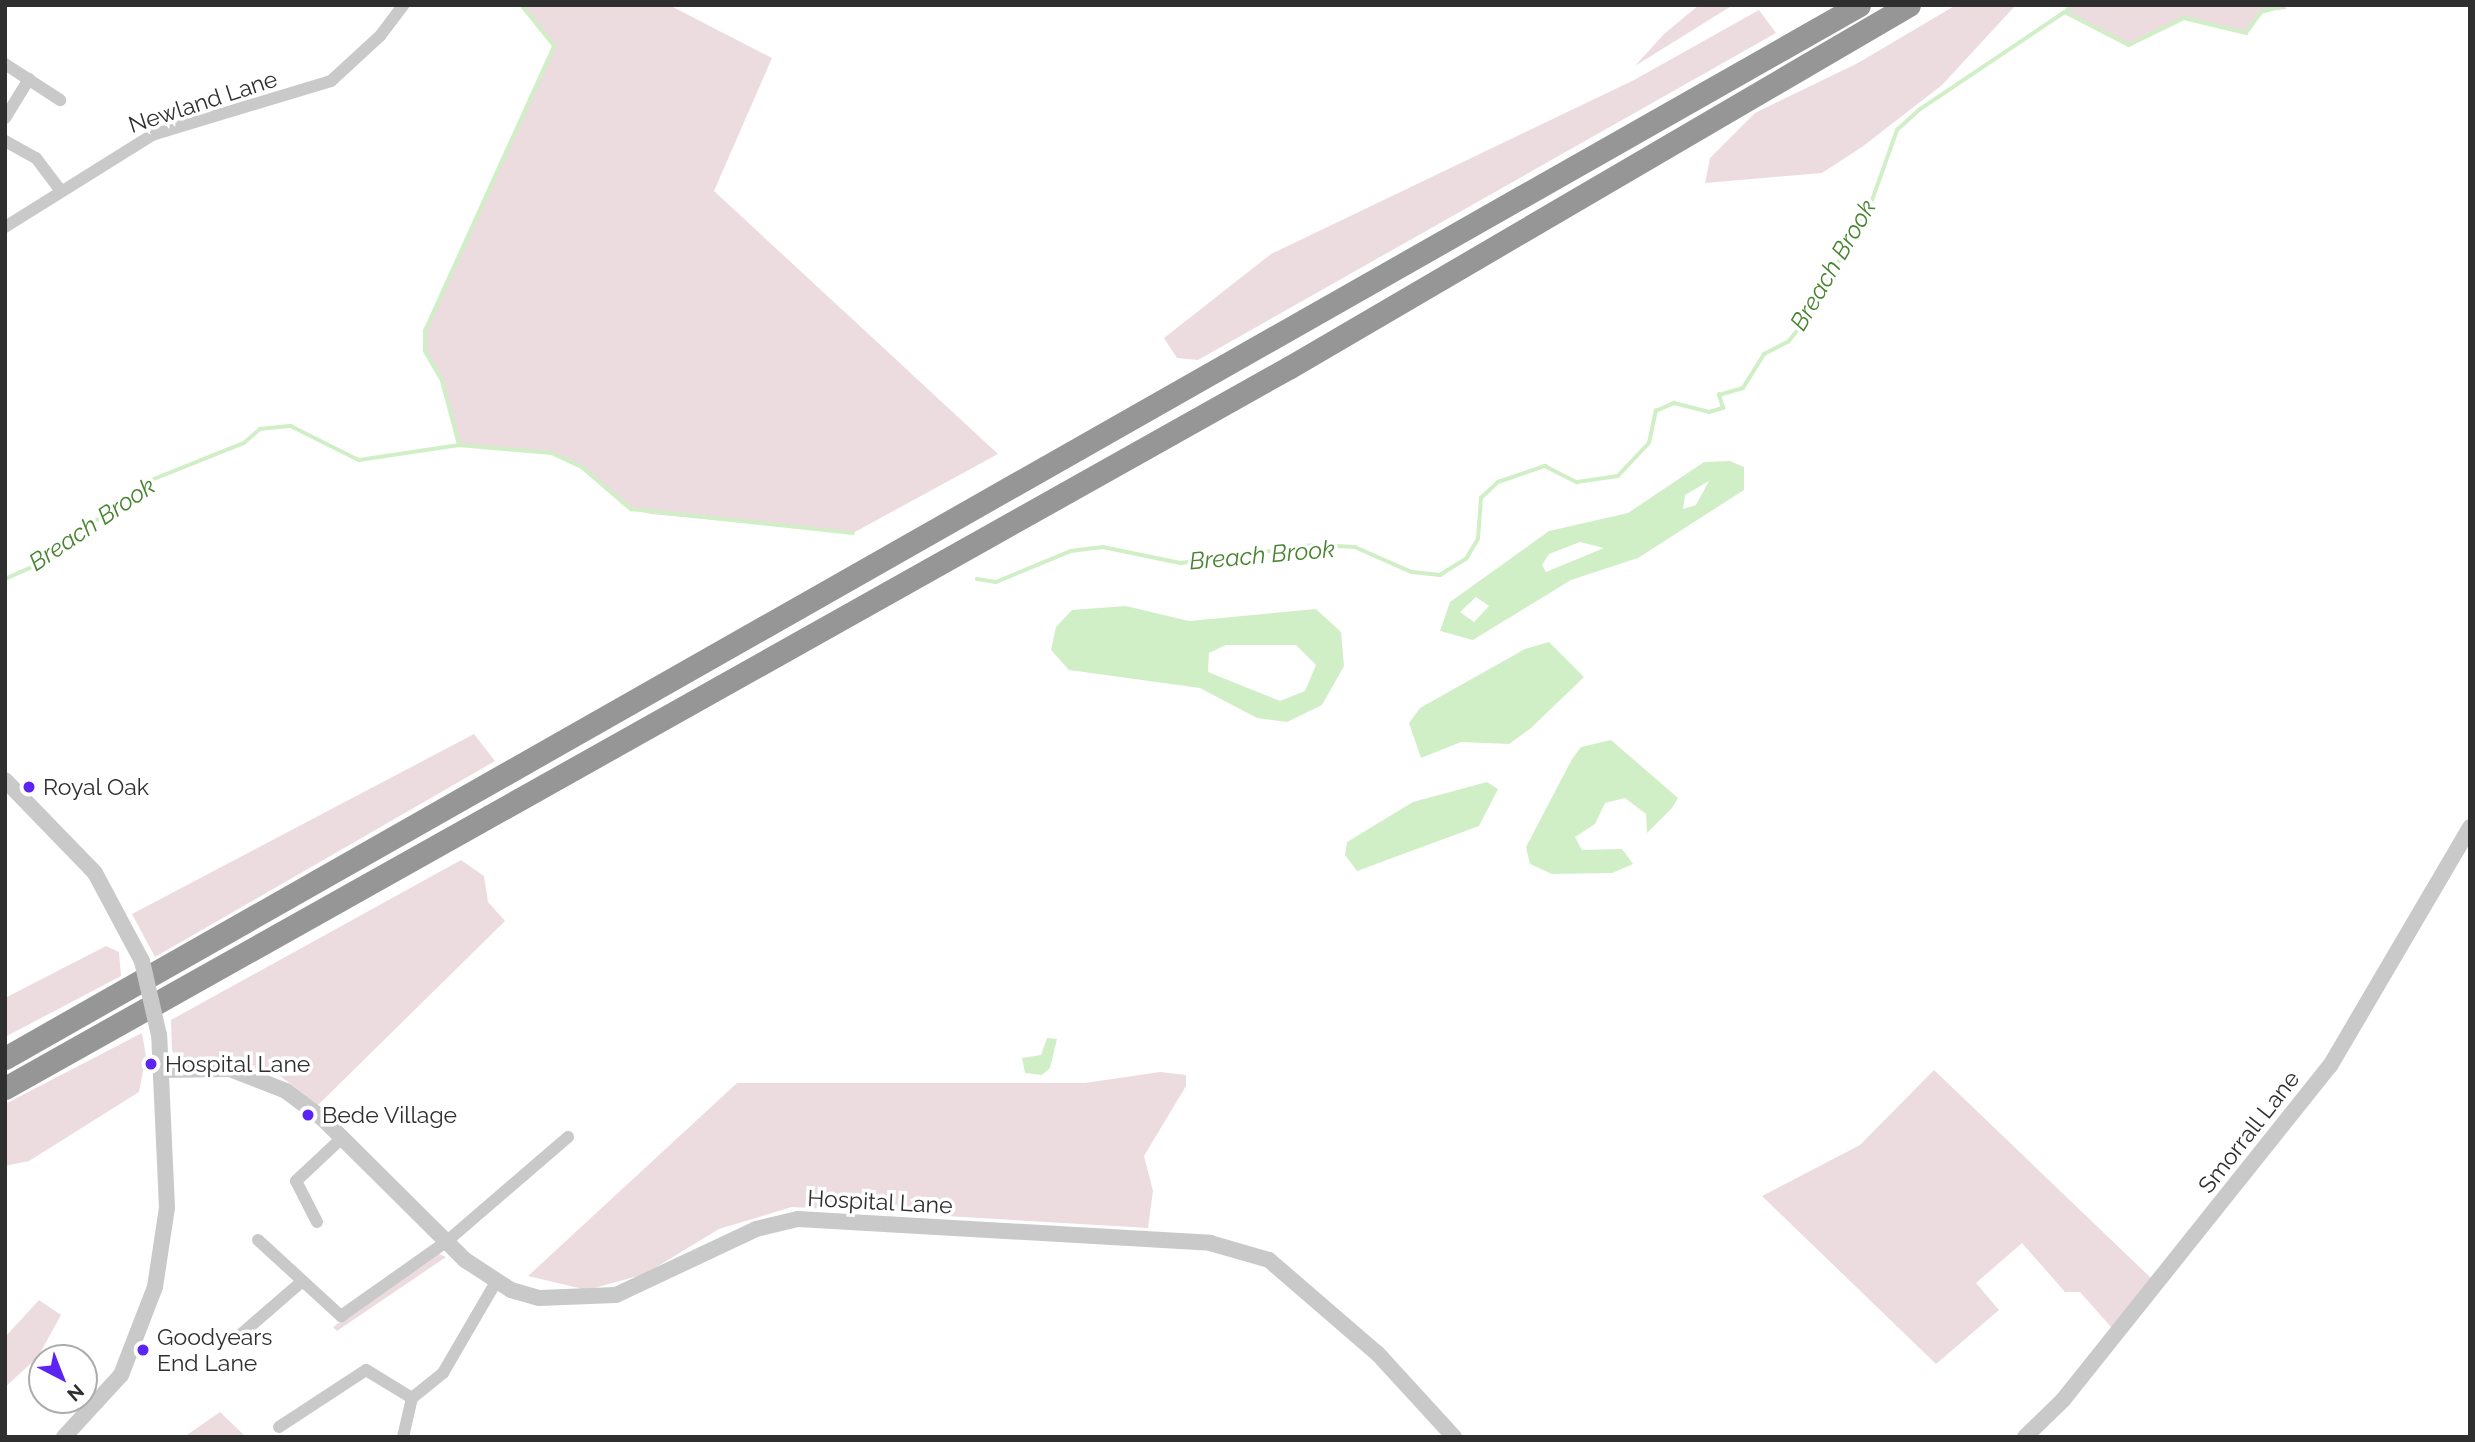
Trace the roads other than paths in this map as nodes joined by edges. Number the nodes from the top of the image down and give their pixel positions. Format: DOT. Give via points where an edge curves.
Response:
graph roads {
  1 [pos="403,5"];
  2 [pos="1859,5"];
  3 [pos="1909,5"];
  4 [pos="5,64"];
  5 [pos="29,79"];
  6 [pos="60,100"];
  7 [pos="5,118"];
  8 [pos="5,141"];
  9 [pos="60,190"];
  10 [pos="5,227"];
  11 [pos="5,780"];
  12 [pos="2470,827"];
  13 [pos="5,1058"];
  14 [pos="160,1070"];
  15 [pos="5,1088"];
  16 [pos="568,1137"];
  17 [pos="342,1138"];
  18 [pos="317,1222"];
  19 [pos="258,1240"];
  20 [pos="446,1242"];
  21 [pos="496,1282"];
  22 [pos="299,1284"];
  23 [pos="239,1336"];
  24 [pos="412,1398"];
  25 [pos="279,1427"];
  26 [pos="64,1437"];
  27 [pos="403,1437"];
  28 [pos="1454,1437"];
  29 [pos="2025,1437"];
  1 -- 9 [label="street, Newland Lane" via="346,70 304,92 152,135"];
  2 -- 13 [label="highway"];
  3 -- 15 [label="highway" via="1290,367"];
  4 -- 5 [label="street"];
  5 -- 6 [label="street"];
  5 -- 7 [label="street"];
  8 -- 9 [label="street" via="36,158"];
  9 -- 10 [label="street, Newland Lane"];
  11 -- 14 [label="street, bridge" via="94,873 127,925 142,961 159,1035"];
  12 -- 29 [label="street, Smorrall Lane" via="2330,1066 2063,1400"];
  14 -- 17 [label="street, Hospital Lane" via="209,1068 254,1076 305,1104"];
  14 -- 26 [label="street" via="167,1208 149,1312 121,1374"];
  16 -- 20 [label="street"];
  17 -- 18 [label="street" via="296,1181"];
  17 -- 20 [label="street, Hospital Lane"];
  19 -- 22 [label="street"];
  20 -- 21 [label="street, Hospital Lane"];
  20 -- 22 [label="street" via="341,1316"];
  21 -- 24 [label="street" via="443,1373"];
  21 -- 28 [label="street, Hospital Lane" via="539,1298 598,1299 648,1282 756,1229 797,1219 1210,1243 1288,1271"];
  22 -- 23 [label="street"];
  24 -- 25 [label="street" via="366,1370"];
  24 -- 27 [label="street"];
}
